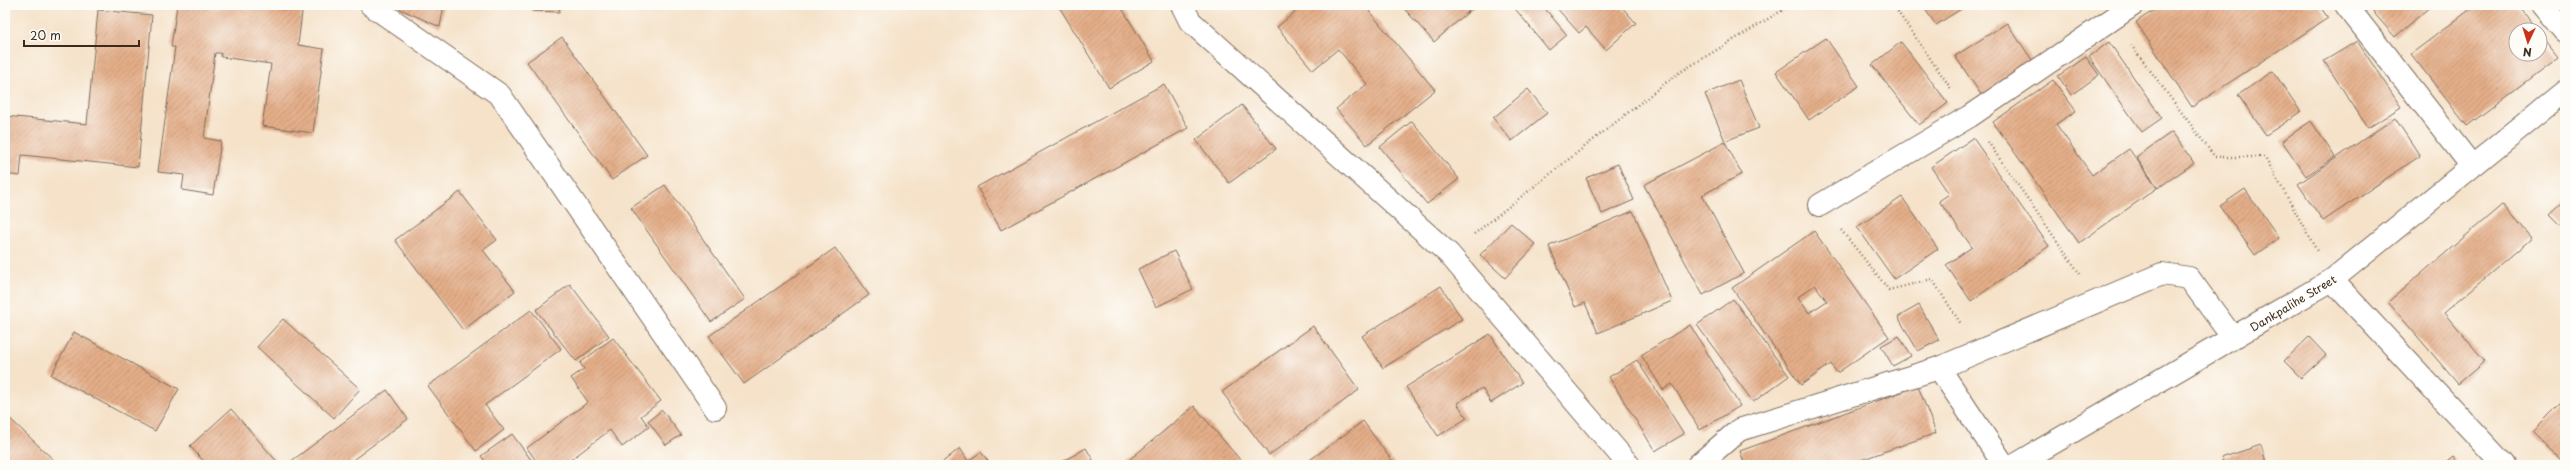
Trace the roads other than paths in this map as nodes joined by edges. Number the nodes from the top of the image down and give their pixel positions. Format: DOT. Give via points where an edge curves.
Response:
graph roads {
  1 [pos="371,5"];
  2 [pos="1182,5"];
  3 [pos="2133,5"];
  4 [pos="2346,5"];
  5 [pos="2543,5"];
  6 [pos="2565,31"];
  7 [pos="2565,91"];
  8 [pos="2471,165"];
  9 [pos="1820,205"];
  10 [pos="2332,280"];
  11 [pos="2233,338"];
  12 [pos="1939,368"];
  13 [pos="715,408"];
  14 [pos="1629,465"];
  15 [pos="1698,465"];
  16 [pos="2004,465"];
  17 [pos="2015,465"];
  18 [pos="2504,465"];
  1 -- 13 [label="street" via="500,95"];
  2 -- 14 [label="street" via="1190,21 1449,254"];
  3 -- 9 [label="street" via="1970,116"];
  4 -- 8 [label="street"];
  5 -- 6 [label="street"];
  7 -- 8 [label="street, Dankpalihe Street"];
  8 -- 10 [label="street, Dankpalihe Street"];
  10 -- 11 [label="street, Dankpalihe Street"];
  10 -- 18 [label="street"];
  11 -- 12 [label="street" via="2189,278 2162,274"];
  11 -- 17 [label="street, Dankpalihe Street"];
  12 -- 15 [label="street" via="1739,430"];
  12 -- 16 [label="street"];
}
